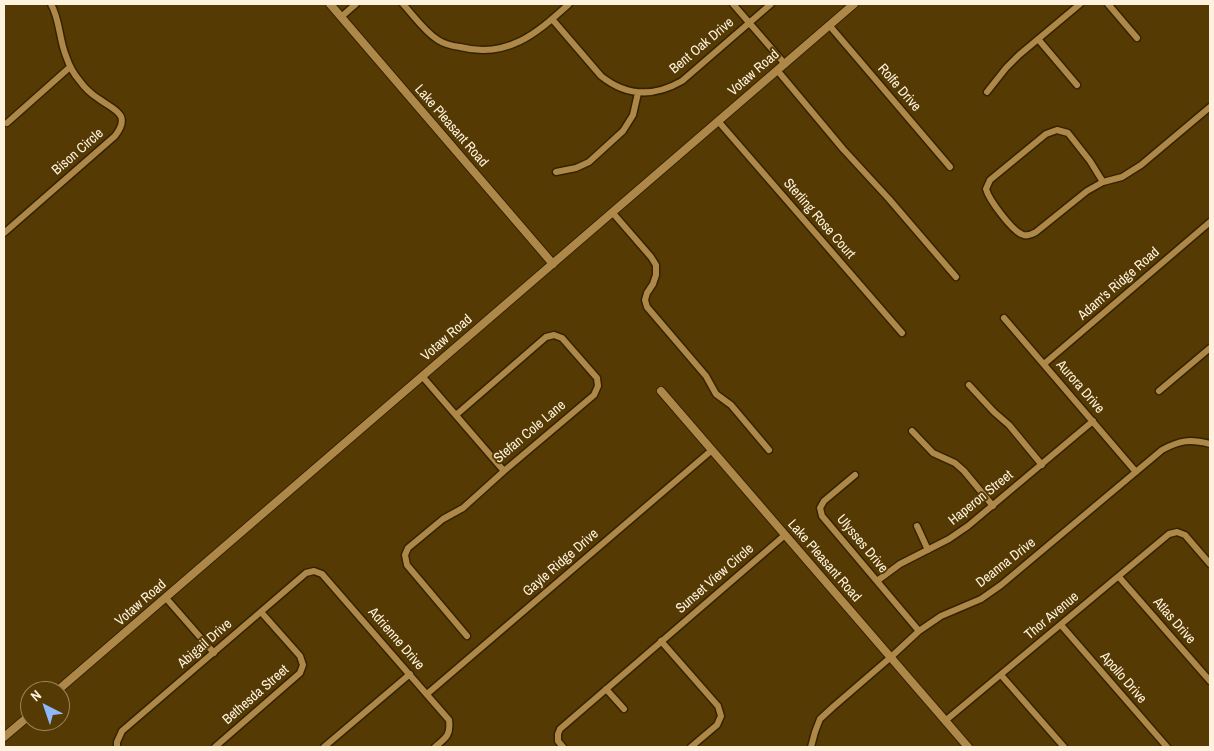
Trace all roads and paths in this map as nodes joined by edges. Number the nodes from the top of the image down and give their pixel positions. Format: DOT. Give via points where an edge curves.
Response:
graph roads {
  1 [pos="51,4"];
  2 [pos="330,4"];
  3 [pos="356,4"];
  4 [pos="403,4"];
  5 [pos="568,4"];
  6 [pos="733,4"];
  7 [pos="771,4"];
  8 [pos="854,4"];
  9 [pos="1080,4"];
  10 [pos="1108,4"];
  11 [pos="341,17"];
  12 [pos="552,19"];
  13 [pos="749,22"];
  14 [pos="829,25"];
  15 [pos="1137,38"];
  16 [pos="1038,39"];
  17 [pos="784,63"];
  18 [pos="70,67"];
  19 [pos="777,70"];
  20 [pos="1077,85"];
  21 [pos="987,92"];
  22 [pos="638,93"];
  23 [pos="1210,107"];
  24 [pos="718,121"];
  25 [pos="7,123"];
  26 [pos="950,167"];
  27 [pos="556,172"];
  28 [pos="1103,182"];
  29 [pos="612,212"];
  30 [pos="1210,222"];
  31 [pos="4,233"];
  32 [pos="553,264"];
  33 [pos="956,277"];
  34 [pos="1004,318"];
  35 [pos="902,334"];
  36 [pos="1210,348"];
  37 [pos="1044,364"];
  38 [pos="422,376"];
  39 [pos="969,385"];
  40 [pos="662,391"];
  41 [pos="1159,391"];
  42 [pos="456,415"];
  43 [pos="1093,422"];
  44 [pos="912,431"];
  45 [pos="1210,444"];
  46 [pos="712,450"];
  47 [pos="769,450"];
  48 [pos="1042,465"];
  49 [pos="504,471"];
  50 [pos="1136,472"];
  51 [pos="855,475"];
  52 [pos="993,506"];
  53 [pos="916,526"];
  54 [pos="785,534"];
  55 [pos="928,550"];
  56 [pos="1210,564"];
  57 [pos="314,571"];
  58 [pos="1119,577"];
  59 [pos="877,581"];
  60 [pos="166,598"];
  61 [pos="261,612"];
  62 [pos="1061,625"];
  63 [pos="919,631"];
  64 [pos="467,636"];
  65 [pos="661,642"];
  66 [pos="214,653"];
  67 [pos="891,657"];
  68 [pos="410,674"];
  69 [pos="1001,675"];
  70 [pos="69,681"];
  71 [pos="1210,681"];
  72 [pos="606,689"];
  73 [pos="428,694"];
  74 [pos="624,709"];
  75 [pos="945,721"];
  76 [pos="20,723"];
  77 [pos="4,737"];
  78 [pos="117,744"];
  79 [pos="215,747"];
  80 [pos="324,747"];
  81 [pos="435,747"];
  82 [pos="563,747"];
  83 [pos="691,747"];
  84 [pos="810,747"];
  85 [pos="968,747"];
  86 [pos="1064,747"];
  87 [pos="1166,747"];
  1 -- 18 [label="street, Bison Circle" via="56,11"];
  2 -- 11 [label="street, Lake Pleasant Road"];
  3 -- 11 [label="street"];
  4 -- 12 [label="street" via="438,40 471,50 496,50 515,44"];
  5 -- 12 [label="street"];
  6 -- 13 [label="street"];
  7 -- 13 [label="street, Bent Oak Drive"];
  8 -- 14 [label="street, Votaw Road"];
  9 -- 16 [label="street"];
  10 -- 15 [label="street"];
  11 -- 32 [label="street, Lake Pleasant Road"];
  12 -- 22 [label="street, Bent Oak Drive" via="610,84"];
  13 -- 17 [label="street"];
  13 -- 22 [label="street, Bent Oak Drive" via="682,81 670,88"];
  14 -- 17 [label="street, Votaw Road"];
  14 -- 26 [label="street, Rolfe Drive"];
  16 -- 20 [label="street"];
  16 -- 21 [label="street" via="1006,68"];
  17 -- 19 [label="street, Votaw Road"];
  18 -- 25 [label="street"];
  18 -- 31 [label="street, Bison Circle" via="88,90 118,111 122,122 120,129"];
  19 -- 24 [label="street, Votaw Road"];
  19 -- 33 [label="street"];
  22 -- 27 [label="street" via="634,115 623,131 589,162"];
  23 -- 28 [label="street" via="1141,165 1122,177"];
  24 -- 29 [label="street, Votaw Road"];
  24 -- 35 [label="street, Sterling Rose Court"];
  28 -- 28 [label="street" via="1068,133 1057,130 1046,134 990,180 986,190 991,202 1014,229 1028,236"];
  29 -- 32 [label="street, Votaw Road"];
  29 -- 47 [label="street" via="656,266 656,275 645,300 647,307 706,376 716,394 731,405"];
  30 -- 37 [label="street, Adam's Ridge Road"];
  32 -- 38 [label="street, Votaw Road"];
  34 -- 37 [label="street, Aurora Drive"];
  36 -- 41 [label="street"];
  37 -- 43 [label="street, Aurora Drive"];
  38 -- 42 [label="street"];
  38 -- 60 [label="street, Votaw Road"];
  39 -- 48 [label="street" via="1009,425"];
  40 -- 46 [label="street, Lake Pleasant Road"];
  42 -- 49 [label="street"];
  42 -- 49 [label="street, Stefan Cole Lane" via="546,337 562,338 597,378 594,394"];
  43 -- 48 [label="street, Haperon Street"];
  43 -- 50 [label="street, Aurora Drive"];
  44 -- 52 [label="street" via="933,453 964,471"];
  45 -- 50 [label="street, Deanna Drive" via="1189,440 1173,444"];
  46 -- 54 [label="street, Lake Pleasant Road"];
  46 -- 73 [label="street, Gayle Ridge Drive"];
  48 -- 52 [label="street, Haperon Street"];
  49 -- 64 [label="street, Stefan Cole Lane" via="463,508 443,519 408,548 405,555 407,565"];
  50 -- 63 [label="street, Deanna Drive" via="1001,585"];
  51 -- 59 [label="street, Ulysses Drive" via="820,508 822,516"];
  52 -- 55 [label="street, Haperon Street" via="955,535"];
  53 -- 55 [label="street"];
  54 -- 65 [label="street, Sunset View Circle"];
  54 -- 67 [label="street, Lake Pleasant Road"];
  55 -- 59 [label="street, Haperon Street" via="900,564"];
  56 -- 58 [label="street, Thor Avenue" via="1185,535 1177,532 1169,534"];
  57 -- 61 [label="street, Abigail Drive" via="306,573"];
  57 -- 68 [label="street, Adrienne Drive" via="322,574"];
  58 -- 62 [label="street, Thor Avenue"];
  58 -- 71 [label="street, Atlas Drive"];
  59 -- 63 [label="street, Ulysses Drive"];
  60 -- 66 [label="street"];
  60 -- 70 [label="street, Votaw Road"];
  61 -- 66 [label="street, Abigail Drive"];
  61 -- 79 [label="street, Bethesda Street" via="300,656 303,665 300,674"];
  62 -- 69 [label="street, Thor Avenue"];
  62 -- 87 [label="street, Apollo Drive"];
  63 -- 67 [label="street, Deanna Drive"];
  65 -- 72 [label="street, Sunset View Circle"];
  65 -- 83 [label="street" via="718,706 720,716 717,725"];
  66 -- 78 [label="street, Abigail Drive" via="122,732"];
  67 -- 75 [label="street, Lake Pleasant Road"];
  67 -- 84 [label="street, Deanna Drive" via="820,719"];
  68 -- 73 [label="street, Adrienne Drive"];
  68 -- 80 [label="street"];
  69 -- 75 [label="street, Thor Avenue"];
  69 -- 86 [label="street"];
  72 -- 74 [label="street"];
  72 -- 82 [label="street, Sunset View Circle" via="560,729 558,741"];
  73 -- 81 [label="street, Adrienne Drive" via="449,720 450,730 446,738"];
  75 -- 85 [label="street, Lake Pleasant Road"];
  76 -- 77 [label="street"];
}
